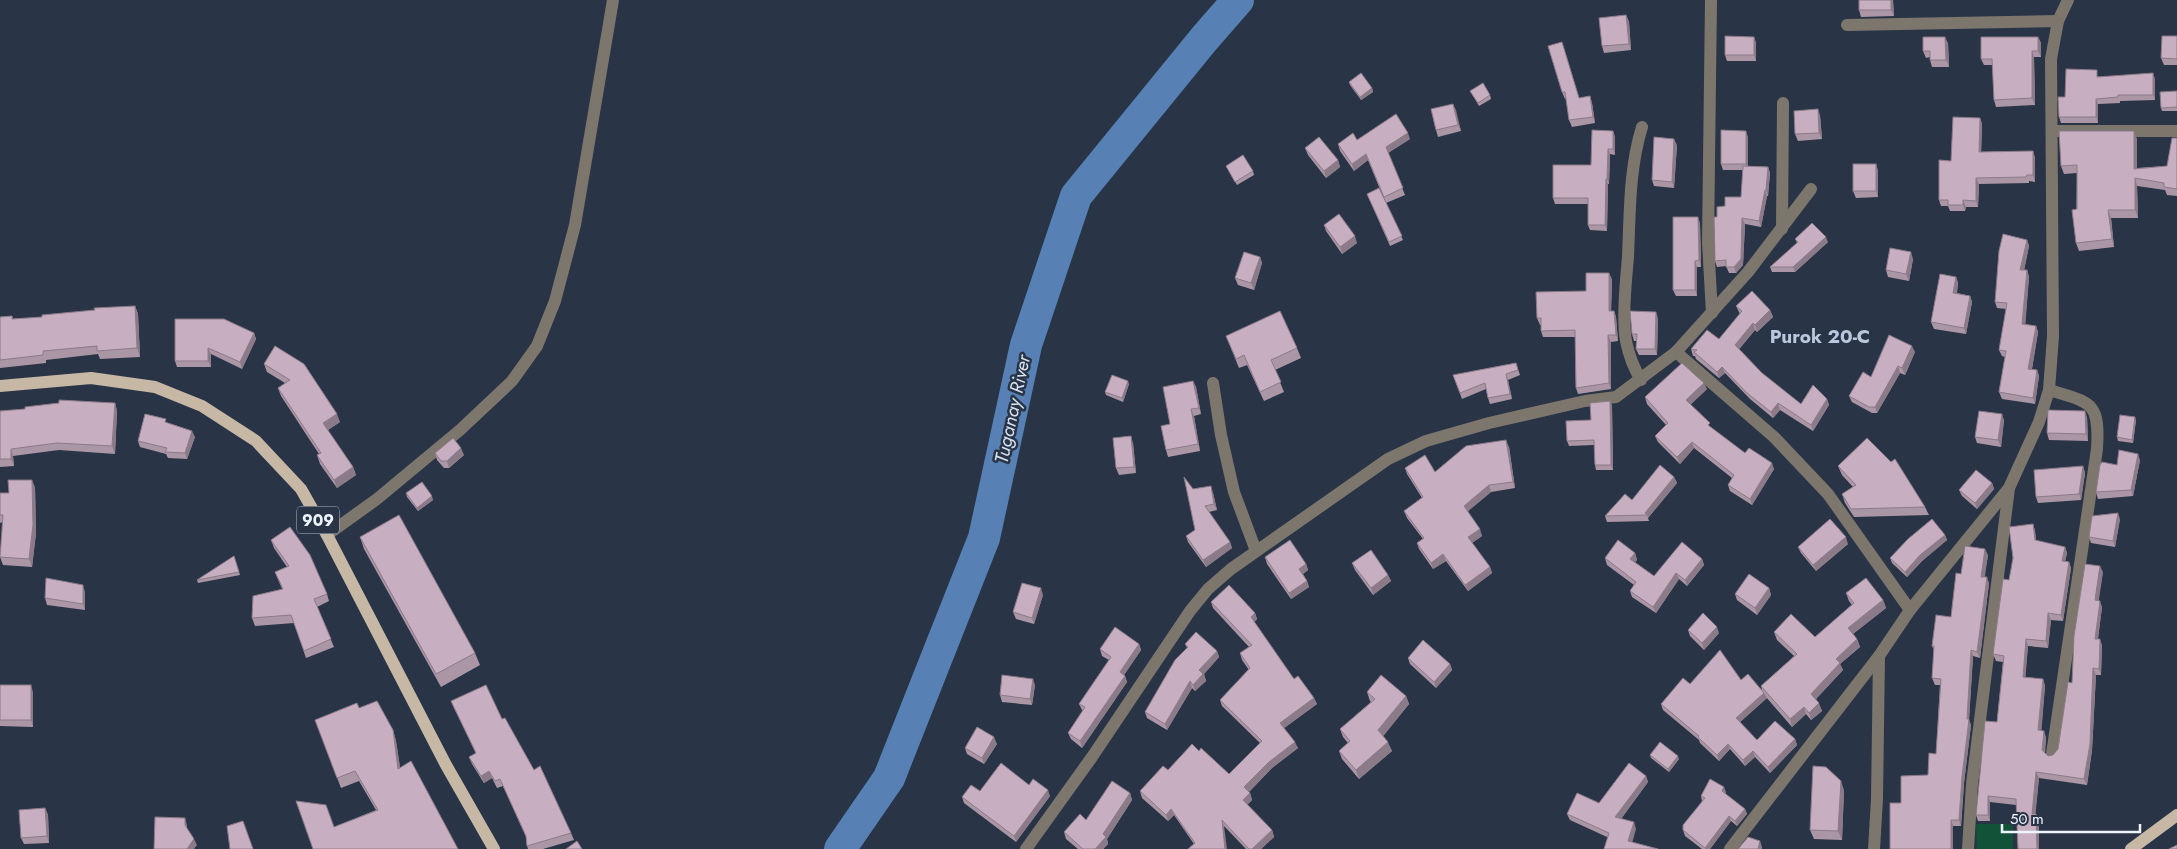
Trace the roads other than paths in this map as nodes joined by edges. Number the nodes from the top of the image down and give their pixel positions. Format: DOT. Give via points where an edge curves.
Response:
graph roads {
  1 [pos="613,0"];
  2 [pos="1711,0"];
  3 [pos="2068,0"];
  4 [pos="2058,22"];
  5 [pos="1847,25"];
  6 [pos="1783,103"];
  7 [pos="1642,127"];
  8 [pos="2052,131"];
  9 [pos="2177,131"];
  10 [pos="1811,189"];
  11 [pos="1782,229"];
  12 [pos="1712,313"];
  13 [pos="1676,352"];
  14 [pos="1641,380"];
  15 [pos="1213,383"];
  16 [pos="0,386"];
  17 [pos="2049,390"];
  18 [pos="2009,488"];
  19 [pos="327,535"];
  20 [pos="1256,551"];
  21 [pos="1910,610"];
  22 [pos="1879,656"];
  23 [pos="2052,754"];
  24 [pos="2177,815"];
  25 [pos="494,849"];
  26 [pos="1026,849"];
  27 [pos="1730,849"];
  28 [pos="1874,849"];
  29 [pos="1968,849"];
  30 [pos="2131,849"];
  1 -- 19 [label="street" via="575,225 555,302 537,346 512,381 460,430 377,499"];
  2 -- 12 [label="street" via="1708,243"];
  3 -- 4 [label="street"];
  4 -- 5 [label="street"];
  4 -- 8 [label="street" via="2051,59"];
  6 -- 11 [label="street"];
  7 -- 14 [label="street" via="1632,175 1626,320 1626,339 1632,364"];
  8 -- 9 [label="street"];
  8 -- 17 [label="street" via="2053,336"];
  10 -- 11 [label="street"];
  11 -- 12 [label="street"];
  12 -- 13 [label="street"];
  13 -- 14 [label="street"];
  13 -- 21 [label="street" via="1774,437 1828,494"];
  14 -- 20 [label="street" via="1616,397 1534,412 1426,442 1388,460"];
  15 -- 20 [label="street" via="1234,492"];
  16 -- 19 [label="main road, 909" via="91,378 156,387 202,406 256,441 301,489"];
  17 -- 18 [label="street" via="2040,422"];
  17 -- 23 [label="street" via="2085,401 2097,414 2098,426"];
  18 -- 21 [label="street"];
  18 -- 29 [label="street" via="1972,784"];
  19 -- 25 [label="main road, 909" via="446,765"];
  20 -- 26 [label="street" via="1208,589 1190,611"];
  21 -- 22 [label="street"];
  22 -- 27 [label="street"];
  22 -- 28 [label="street"];
  24 -- 30 [label="main road"];
}
